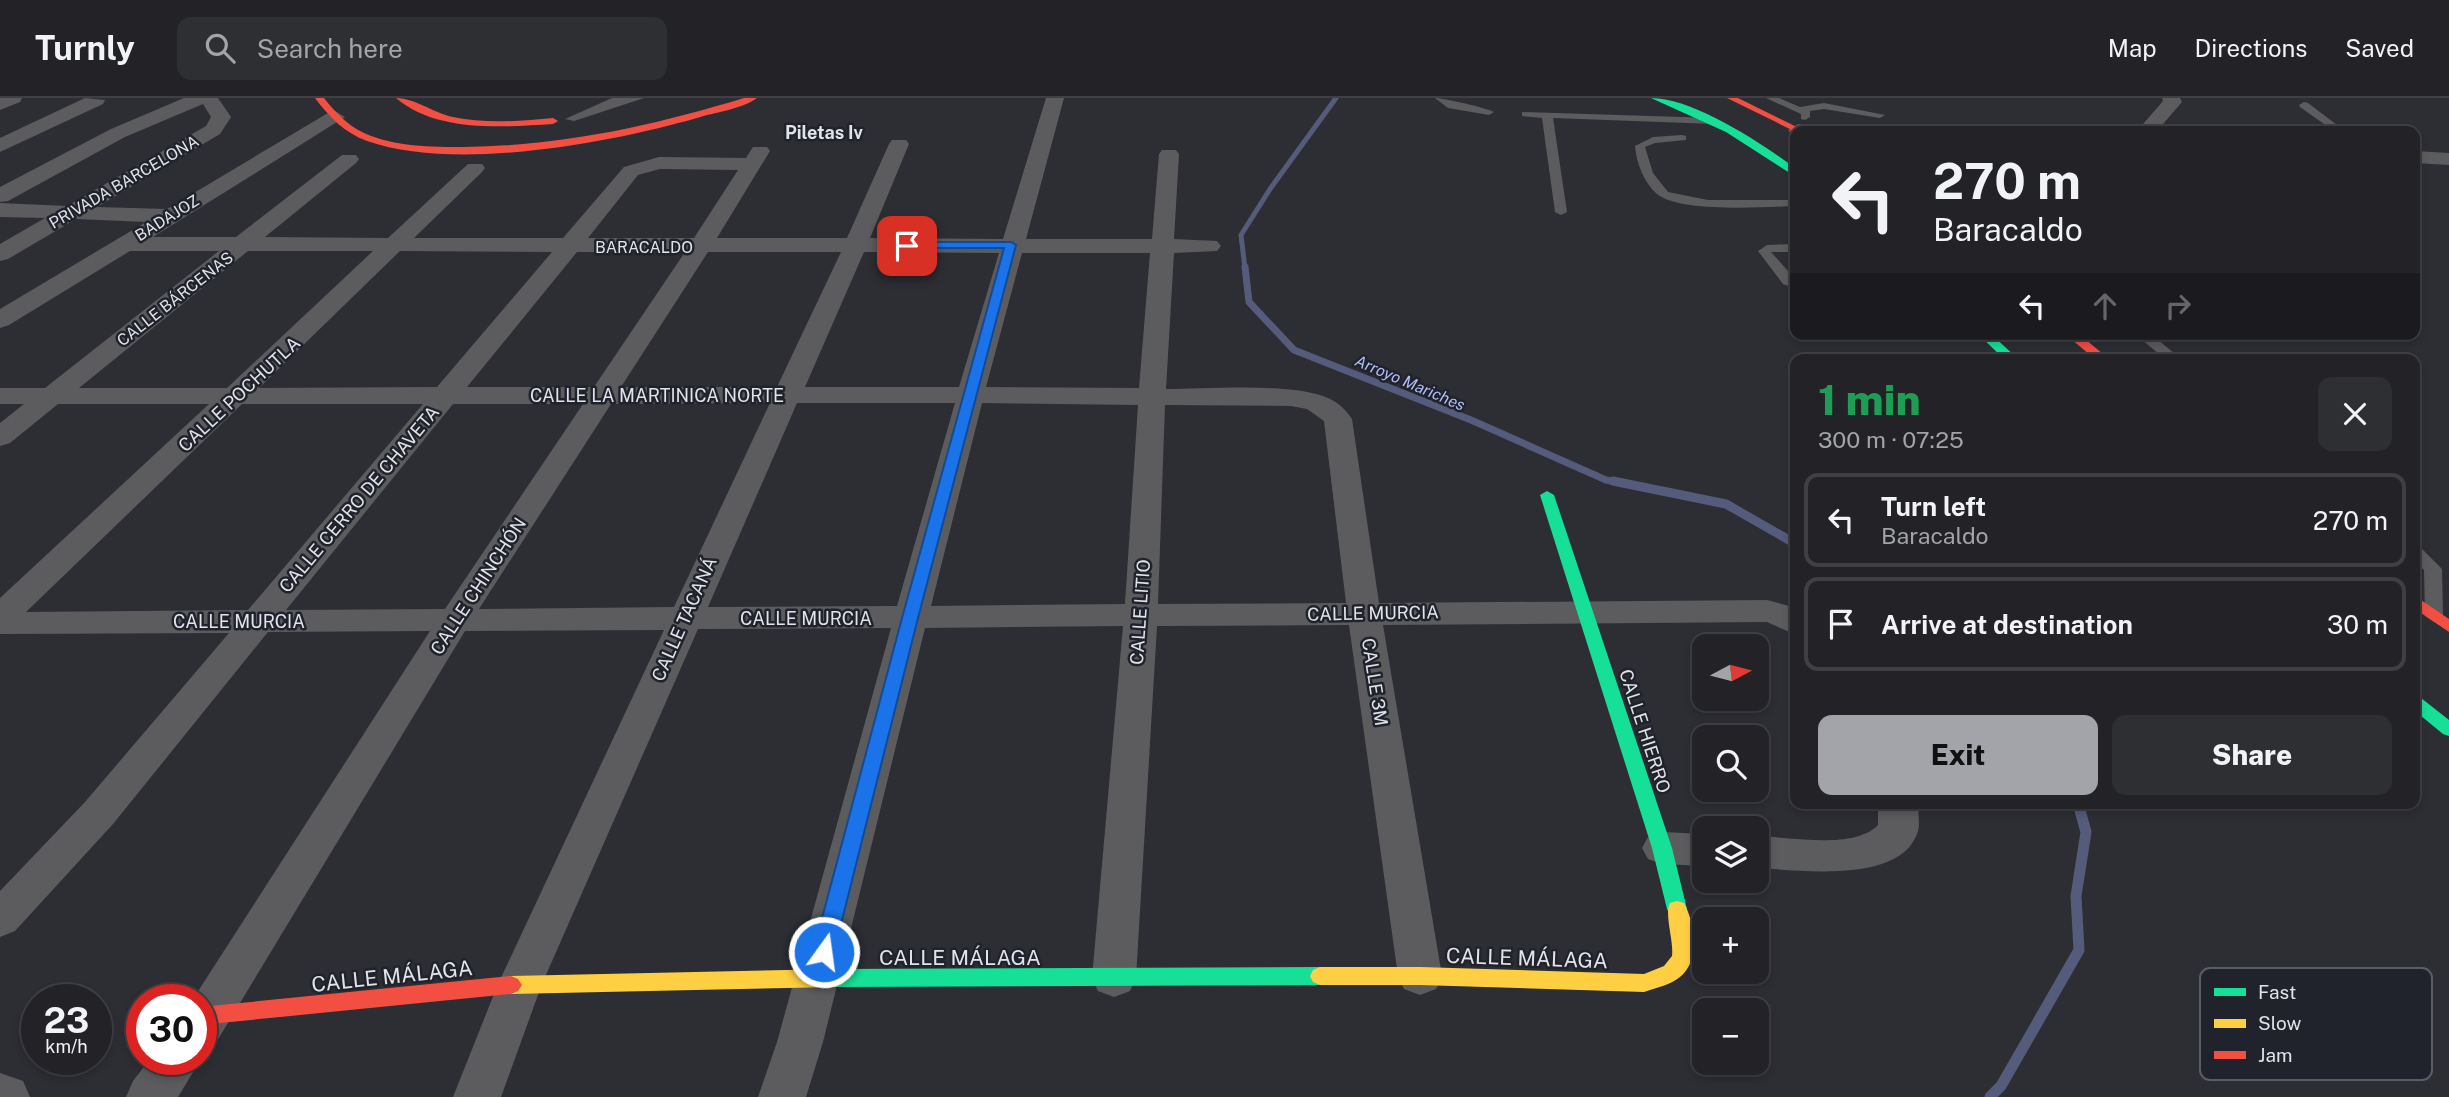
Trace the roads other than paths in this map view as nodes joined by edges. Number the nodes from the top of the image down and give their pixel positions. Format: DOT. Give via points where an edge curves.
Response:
graph roads {
  1 [pos="12,98"];
  2 [pos="200,98"];
  3 [pos="209,98"];
  4 [pos="319,98"];
  5 [pos="400,98"];
  6 [pos="639,98"];
  7 [pos="752,98"];
  8 [pos="1055,98"];
  9 [pos="1440,98"];
  10 [pos="1655,98"];
  11 [pos="1731,98"];
  12 [pos="1771,98"];
  13 [pos="2171,98"];
  14 [pos="619,99"];
  15 [pos="0,103"];
  16 [pos="658,103"];
  17 [pos="2304,105"];
  18 [pos="598,110"];
  19 [pos="1489,112"];
  20 [pos="105,113"];
  21 [pos="1526,114"];
  22 [pos="1547,115"];
  23 [pos="1880,115"];
  24 [pos="335,117"];
  25 [pos="570,119"];
  26 [pos="1714,121"];
  27 [pos="1797,124"];
  28 [pos="2151,126"];
  29 [pos="2333,126"];
  30 [pos="1682,138"];
  31 [pos="899,144"];
  32 [pos="0,146"];
  33 [pos="1169,154"];
  34 [pos="756,157"];
  35 [pos="2420,157"];
  36 [pos="349,159"];
  37 [pos="2449,159"];
  38 [pos="1788,163"];
  39 [pos="475,168"];
  40 [pos="0,196"];
  41 [pos="1790,203"];
  42 [pos="0,210"];
  43 [pos="1561,212"];
  44 [pos="72,213"];
  45 [pos="171,216"];
  46 [pos="126,244"];
  47 [pos="395,245"];
  48 [pos="1011,245"];
  49 [pos="243,246"];
  50 [pos="855,246"];
  51 [pos="1163,246"];
  52 [pos="1209,246"];
  53 [pos="570,247"];
  54 [pos="700,247"];
  55 [pos="1790,248"];
  56 [pos="0,254"];
  57 [pos="1790,282"];
  58 [pos="0,320"];
  59 [pos="1991,340"];
  60 [pos="2079,340"];
  61 [pos="2150,340"];
  62 [pos="2006,354"];
  63 [pos="2097,354"];
  64 [pos="2168,354"];
  65 [pos="237,395"];
  66 [pos="446,395"];
  67 [pos="603,395"];
  68 [pos="786,395"];
  69 [pos="972,395"];
  70 [pos="0,396"];
  71 [pos="51,396"];
  72 [pos="1152,396"];
  73 [pos="1314,401"];
  74 [pos="0,437"];
  75 [pos="1547,495"];
  76 [pos="2420,557"];
  77 [pos="2420,605"];
  78 [pos="1587,611"];
  79 [pos="1364,614"];
  80 [pos="1141,615"];
  81 [pos="2434,616"];
  82 [pos="0,617"];
  83 [pos="684,617"];
  84 [pos="910,618"];
  85 [pos="1788,618"];
  86 [pos="258,621"];
  87 [pos="454,621"];
  88 [pos="0,623"];
  89 [pos="2449,627"];
  90 [pos="2420,706"];
  91 [pos="2449,730"];
  92 [pos="1898,809"];
  93 [pos="1662,848"];
  94 [pos="1692,849"];
  95 [pos="1769,852"];
  96 [pos="0,919"];
  97 [pos="1420,976"];
  98 [pos="1668,977"];
  99 [pos="817,978"];
  100 [pos="1114,978"];
  101 [pos="520,984"];
  102 [pos="217,1003"];
  103 [pos="217,1020"];
  104 [pos="166,1075"];
  105 [pos="0,1095"];
  106 [pos="6,1097"];
  107 [pos="150,1097"];
  108 [pos="477,1097"];
  109 [pos="782,1097"];
  1 -- 15 [label="street"];
  2 -- 20 [label="street"];
  3 -- 44 [label="street, PRIVADA BARCELONA" via="221,117 213,130"];
  4 -- 24 [label="main road"];
  5 -- 25 [label="main road" via="426,113 466,122"];
  6 -- 18 [label="lane"];
  7 -- 24 [label="main road" via="652,129 529,149 399,145 358,133"];
  8 -- 48 [label="street"];
  9 -- 19 [label="lane" via="1452,106"];
  10 -- 26 [label="main road"];
  11 -- 27 [label="main road"];
  12 -- 27 [label="lane"];
  13 -- 28 [label="street" via="2173,102"];
  14 -- 18 [label="lane"];
  16 -- 25 [label="main road"];
  17 -- 29 [label="lane"];
  18 -- 25 [label="lane"];
  20 -- 32 [label="street"];
  20 -- 40 [label="street"];
  21 -- 22 [label="lane"];
  22 -- 26 [label="lane"];
  22 -- 43 [label="lane"];
  23 -- 27 [label="lane" via="1824,106"];
  24 -- 45 [label="street, BADAJOZ"];
  26 -- 38 [label="main road"];
  30 -- 41 [label="lane" via="1640,146 1658,189 1665,194 1692,201"];
  31 -- 50 [label="street, CALLE TACANÁ"];
  33 -- 51 [label="street, CALLE LITIO"];
  34 -- 53 [label="street, CALLE CERRO DE CHAVETA" via="659,163 631,171"];
  34 -- 54 [label="street, CALLE CHINCHÓN"];
  35 -- 37 [label="street"];
  36 -- 49 [label="street, CALLE BÁRCENAS"];
  39 -- 47 [label="street, CALLE POCHUTLA"];
  42 -- 44 [label="street"];
  44 -- 45 [label="street"];
  44 -- 56 [label="street, PRIVADA BARCELONA"];
  45 -- 46 [label="street, BADAJOZ"];
  46 -- 49 [label="street, BARACALDO"];
  46 -- 58 [label="street, BADAJOZ"];
  47 -- 49 [label="street, BARACALDO"];
  47 -- 53 [label="street, BARACALDO"];
  47 -- 65 [label="street, CALLE POCHUTLA"];
  48 -- 50 [label="street, BARACALDO"];
  48 -- 51 [label="street, BARACALDO"];
  48 -- 69 [label="street"];
  49 -- 71 [label="street, CALLE BÁRCENAS"];
  50 -- 54 [label="street, BARACALDO"];
  50 -- 68 [label="street, CALLE TACANÁ"];
  51 -- 52 [label="street, BARACALDO"];
  51 -- 72 [label="street, CALLE LITIO"];
  53 -- 54 [label="street, BARACALDO"];
  53 -- 66 [label="street, CALLE CERRO DE CHAVETA"];
  54 -- 67 [label="street, CALLE CHINCHÓN"];
  55 -- 57 [label="lane" via="1764,251"];
  59 -- 62 [label="main road"];
  60 -- 63 [label="main road"];
  61 -- 64 [label="lane"];
  65 -- 66 [label="street, CALLE LA MARTINICA NORTE"];
  65 -- 71 [label="street, CALLE LA MARTINICA NORTE"];
  65 -- 82 [label="street, CALLE POCHUTLA"];
  66 -- 67 [label="street, CALLE LA MARTINICA NORTE"];
  66 -- 86 [label="street, CALLE CERRO DE CHAVETA"];
  67 -- 68 [label="street, CALLE LA MARTINICA NORTE"];
  67 -- 87 [label="street, CALLE CHINCHÓN"];
  68 -- 69 [label="street, CALLE LA MARTINICA NORTE"];
  68 -- 83 [label="street, CALLE TACANÁ"];
  69 -- 72 [label="street, CALLE LA MARTINICA NORTE"];
  69 -- 84 [label="street"];
  70 -- 71 [label="street, CALLE LA MARTINICA NORTE"];
  71 -- 74 [label="street, CALLE BÁRCENAS"];
  72 -- 73 [label="street, CALLE LA MARTINICA NORTE"];
  72 -- 80 [label="street, CALLE LITIO"];
  73 -- 79 [label="street, CALLE 3M" via="1338,419"];
  75 -- 78 [label="main road, CALLE HIERRO"];
  76 -- 81 [label="lane" via="2433,569"];
  77 -- 81 [label="main road"];
  78 -- 79 [label="street, CALLE MURCIA"];
  78 -- 85 [label="street, CALLE MURCIA" via="1767,611"];
  78 -- 93 [label="main road, CALLE HIERRO"];
  79 -- 80 [label="street, CALLE MURCIA"];
  79 -- 97 [label="street, CALLE 3M"];
  80 -- 84 [label="street, CALLE MURCIA"];
  80 -- 100 [label="street, CALLE LITIO"];
  81 -- 89 [label="main road"];
  83 -- 84 [label="street, CALLE MURCIA"];
  83 -- 87 [label="street, CALLE MURCIA"];
  83 -- 101 [label="street, CALLE TACANÁ"];
  84 -- 99 [label="street"];
  86 -- 87 [label="street, CALLE MURCIA"];
  86 -- 88 [label="street, CALLE MURCIA"];
  86 -- 96 [label="street, CALLE CERRO DE CHAVETA" via="99,813"];
  87 -- 102 [label="street, CALLE CHINCHÓN"];
  90 -- 91 [label="main road"];
  92 -- 95 [label="street" via="1898,830 1884,845 1853,856"];
  93 -- 94 [label="street"];
  93 -- 98 [label="main road, CALLE HIERRO" via="1686,946 1685,961"];
  97 -- 98 [label="main road, CALLE MÁLAGA" via="1644,983"];
  97 -- 100 [label="main road, CALLE MÁLAGA"];
  99 -- 100 [label="main road, CALLE MÁLAGA"];
  99 -- 101 [label="main road, CALLE MÁLAGA"];
  99 -- 109 [label="street"];
  101 -- 103 [label="main road, CALLE MÁLAGA"];
  101 -- 108 [label="street, CALLE TACANÁ"];
  104 -- 107 [label="street"];
  105 -- 106 [label="street"];
}
